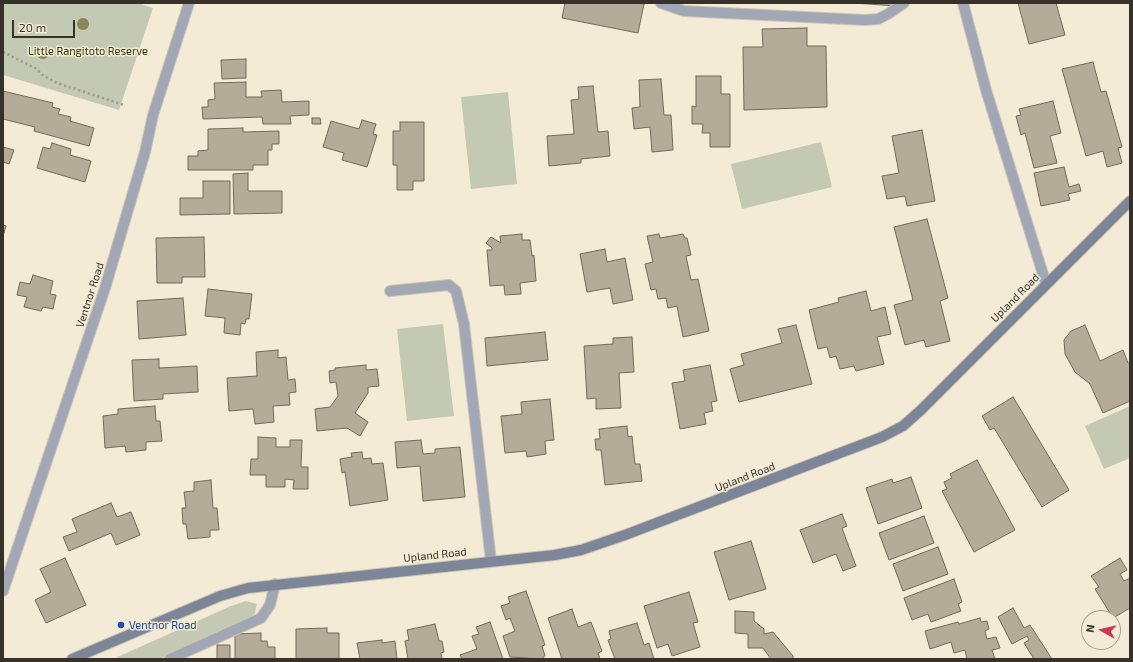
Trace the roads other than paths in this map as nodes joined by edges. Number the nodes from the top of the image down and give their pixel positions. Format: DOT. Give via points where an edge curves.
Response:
graph roads {
  1 [pos="189,3"];
  2 [pos="661,3"];
  3 [pos="904,3"];
  4 [pos="963,3"];
  5 [pos="1130,201"];
  6 [pos="1046,284"];
  7 [pos="390,291"];
  8 [pos="491,561"];
  9 [pos="275,584"];
  10 [pos="3,591"];
  11 [pos="72,659"];
  12 [pos="170,659"];
  1 -- 10 [label="street, Ventnor Road" via="153,115 145,152 105,288"];
  2 -- 3 [label="street" via="684,11 865,20 878,19"];
  4 -- 6 [label="street" via="986,90"];
  5 -- 6 [label="main road, Upland Road"];
  6 -- 8 [label="main road, Upland Road" via="903,426 824,460 581,550"];
  7 -- 8 [label="street" via="449,285 456,291 464,324"];
  8 -- 9 [label="main road, Upland Road"];
  9 -- 11 [label="main road, Upland Road" via="220,596"];
  9 -- 12 [label="street" via="270,604 261,618"];
}
